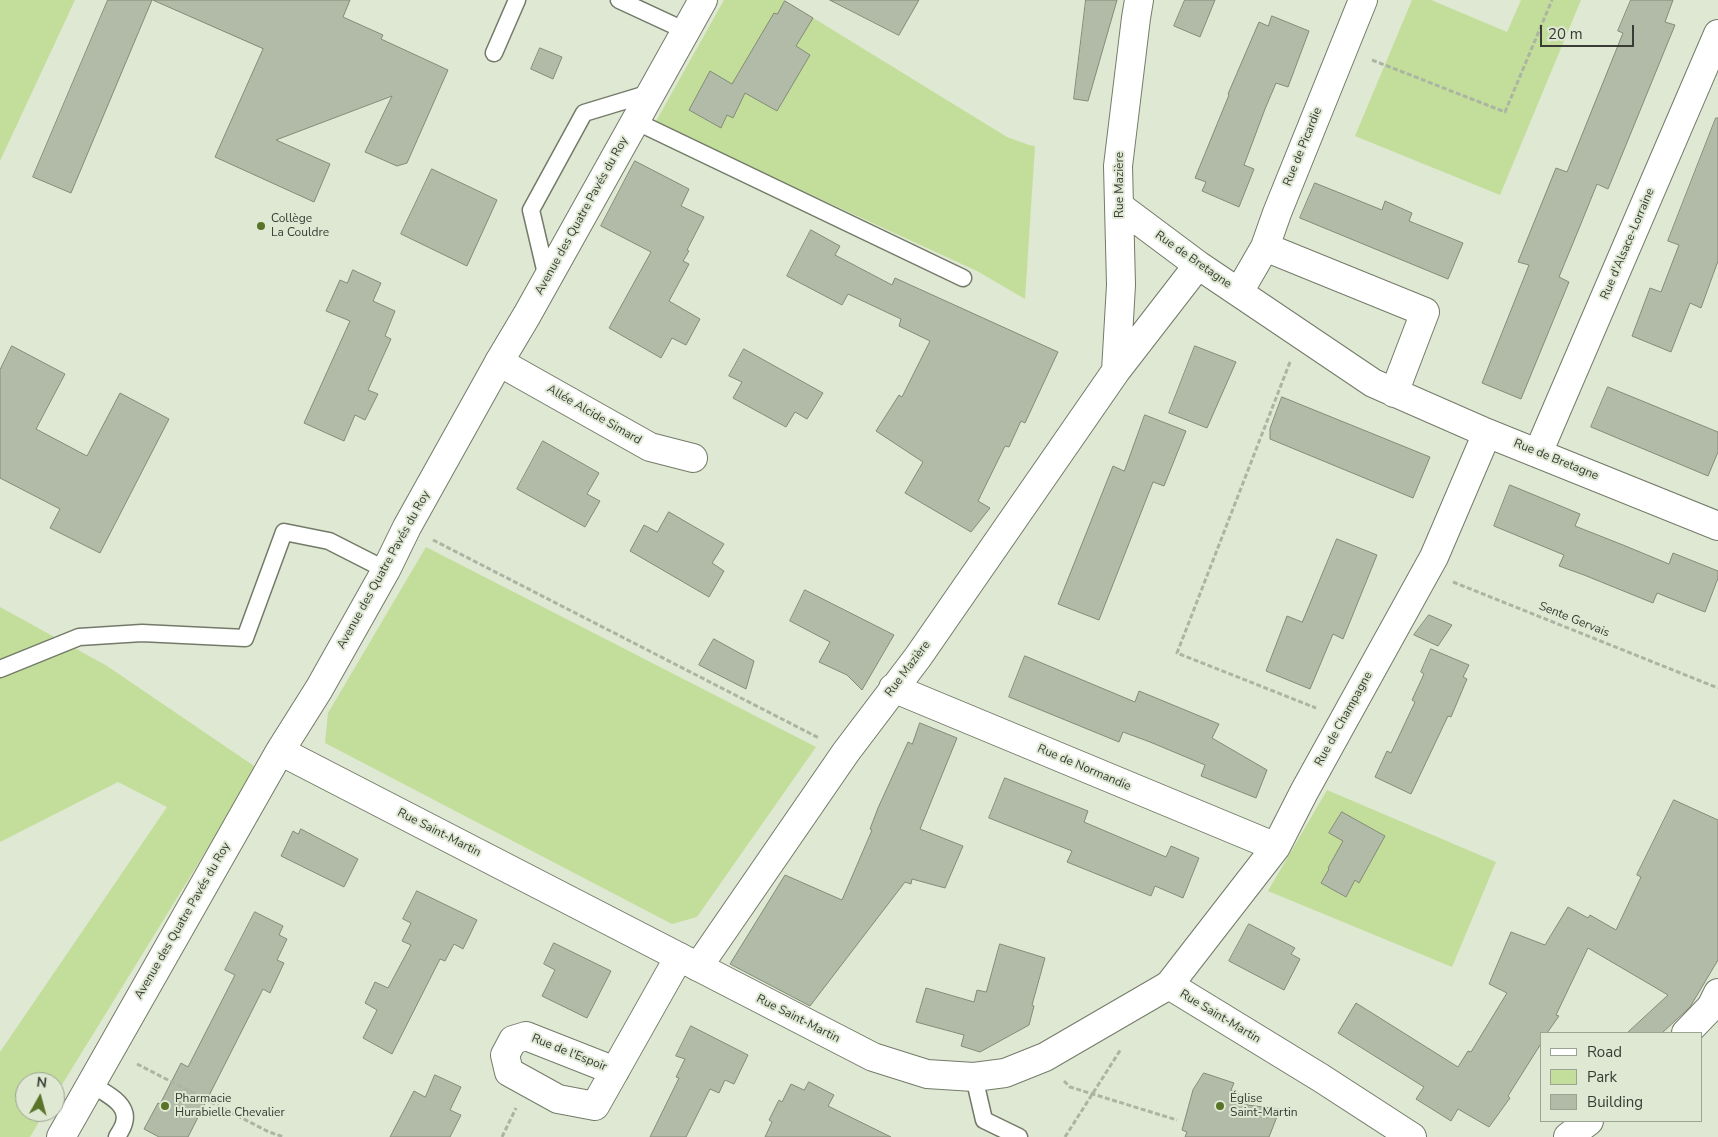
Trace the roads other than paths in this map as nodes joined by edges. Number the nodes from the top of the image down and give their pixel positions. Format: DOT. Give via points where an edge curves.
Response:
graph roads {
  1 [pos="517,0"];
  2 [pos="619,0"];
  3 [pos="703,0"];
  4 [pos="1139,0"];
  5 [pos="1363,0"];
  6 [pos="686,31"];
  7 [pos="1718,34"];
  8 [pos="494,52"];
  9 [pos="650,93"];
  10 [pos="635,121"];
  11 [pos="1119,206"];
  12 [pos="1265,247"];
  13 [pos="1198,265"];
  14 [pos="547,278"];
  15 [pos="963,278"];
  16 [pos="1239,292"];
  17 [pos="499,362"];
  18 [pos="1116,371"];
  19 [pos="1394,393"];
  20 [pos="1487,433"];
  21 [pos="1538,453"];
  22 [pos="692,458"];
  23 [pos="1718,526"];
  24 [pos="386,570"];
  25 [pos="0,669"];
  26 [pos="893,688"];
  27 [pos="280,750"];
  28 [pos="1276,847"];
  29 [pos="689,962"];
  30 [pos="1168,986"];
  31 [pos="1718,993"];
  32 [pos="1687,1032"];
  33 [pos="614,1071"];
  34 [pos="974,1078"];
  35 [pos="91,1084"];
  36 [pos="1589,1122"];
  37 [pos="1410,1136"];
  38 [pos="61,1137"];
  39 [pos="116,1137"];
  40 [pos="1019,1137"];
  41 [pos="1568,1137"];
  1 -- 8 [label="lane"];
  2 -- 6 [label="lane"];
  3 -- 6 [label="street, Avenue des Quatre Pavés du Roy"];
  4 -- 11 [label="street, Rue Mazière" via="1118,166"];
  5 -- 12 [label="street, Rue de Picardie"];
  6 -- 9 [label="street, Avenue des Quatre Pavés du Roy"];
  7 -- 21 [label="street, Rue d'Alsace-Lorraine"];
  9 -- 10 [label="street, Avenue des Quatre Pavés du Roy"];
  9 -- 14 [label="lane" via="584,113 531,210"];
  10 -- 14 [label="street, Avenue des Quatre Pavés du Roy"];
  10 -- 15 [label="lane"];
  11 -- 13 [label="street, Rue de Bretagne"];
  11 -- 18 [label="street, Rue Mazière" via="1121,285"];
  12 -- 16 [label="street, Rue de Picardie"];
  12 -- 19 [label="street" via="1425,312"];
  13 -- 16 [label="street, Rue de Bretagne"];
  13 -- 18 [label="street, Rue Mazière"];
  14 -- 17 [label="street, Avenue des Quatre Pavés du Roy"];
  16 -- 19 [label="street, Rue de Bretagne" via="1373,383"];
  17 -- 22 [label="street, Allée Alcide Simard" via="650,447"];
  17 -- 24 [label="street, Avenue des Quatre Pavés du Roy"];
  18 -- 26 [label="street, Rue Mazière"];
  19 -- 20 [label="street, Rue de Bretagne"];
  20 -- 21 [label="street, Rue de Bretagne"];
  20 -- 28 [label="street, Rue de Champagne" via="1434,557"];
  21 -- 23 [label="street, Rue de Bretagne"];
  24 -- 25 [label="lane" via="330,540 284,532 245,638 142,633 79,637"];
  24 -- 27 [label="street, Avenue des Quatre Pavés du Roy"];
  26 -- 28 [label="street, Rue de Normandie"];
  26 -- 29 [label="street, Rue Mazière"];
  27 -- 29 [label="street, Rue Saint-Martin"];
  27 -- 35 [label="street, Avenue des Quatre Pavés du Roy"];
  28 -- 30 [label="street, Rue de Champagne"];
  29 -- 33 [label="street, Rue de l'Espoir"];
  29 -- 34 [label="street, Rue Saint-Martin" via="873,1057 927,1074"];
  30 -- 34 [label="street, Rue Saint-Martin" via="1045,1057 1005,1074"];
  30 -- 37 [label="street, Rue Saint-Martin"];
  31 -- 32 [label="street" via="1712,1007"];
  34 -- 40 [label="lane" via="984,1120"];
  35 -- 38 [label="street, Avenue des Quatre Pavés du Roy"];
  35 -- 39 [label="lane" via="120,1103 125,1112 124,1123"];
  36 -- 41 [label="street"];
}
